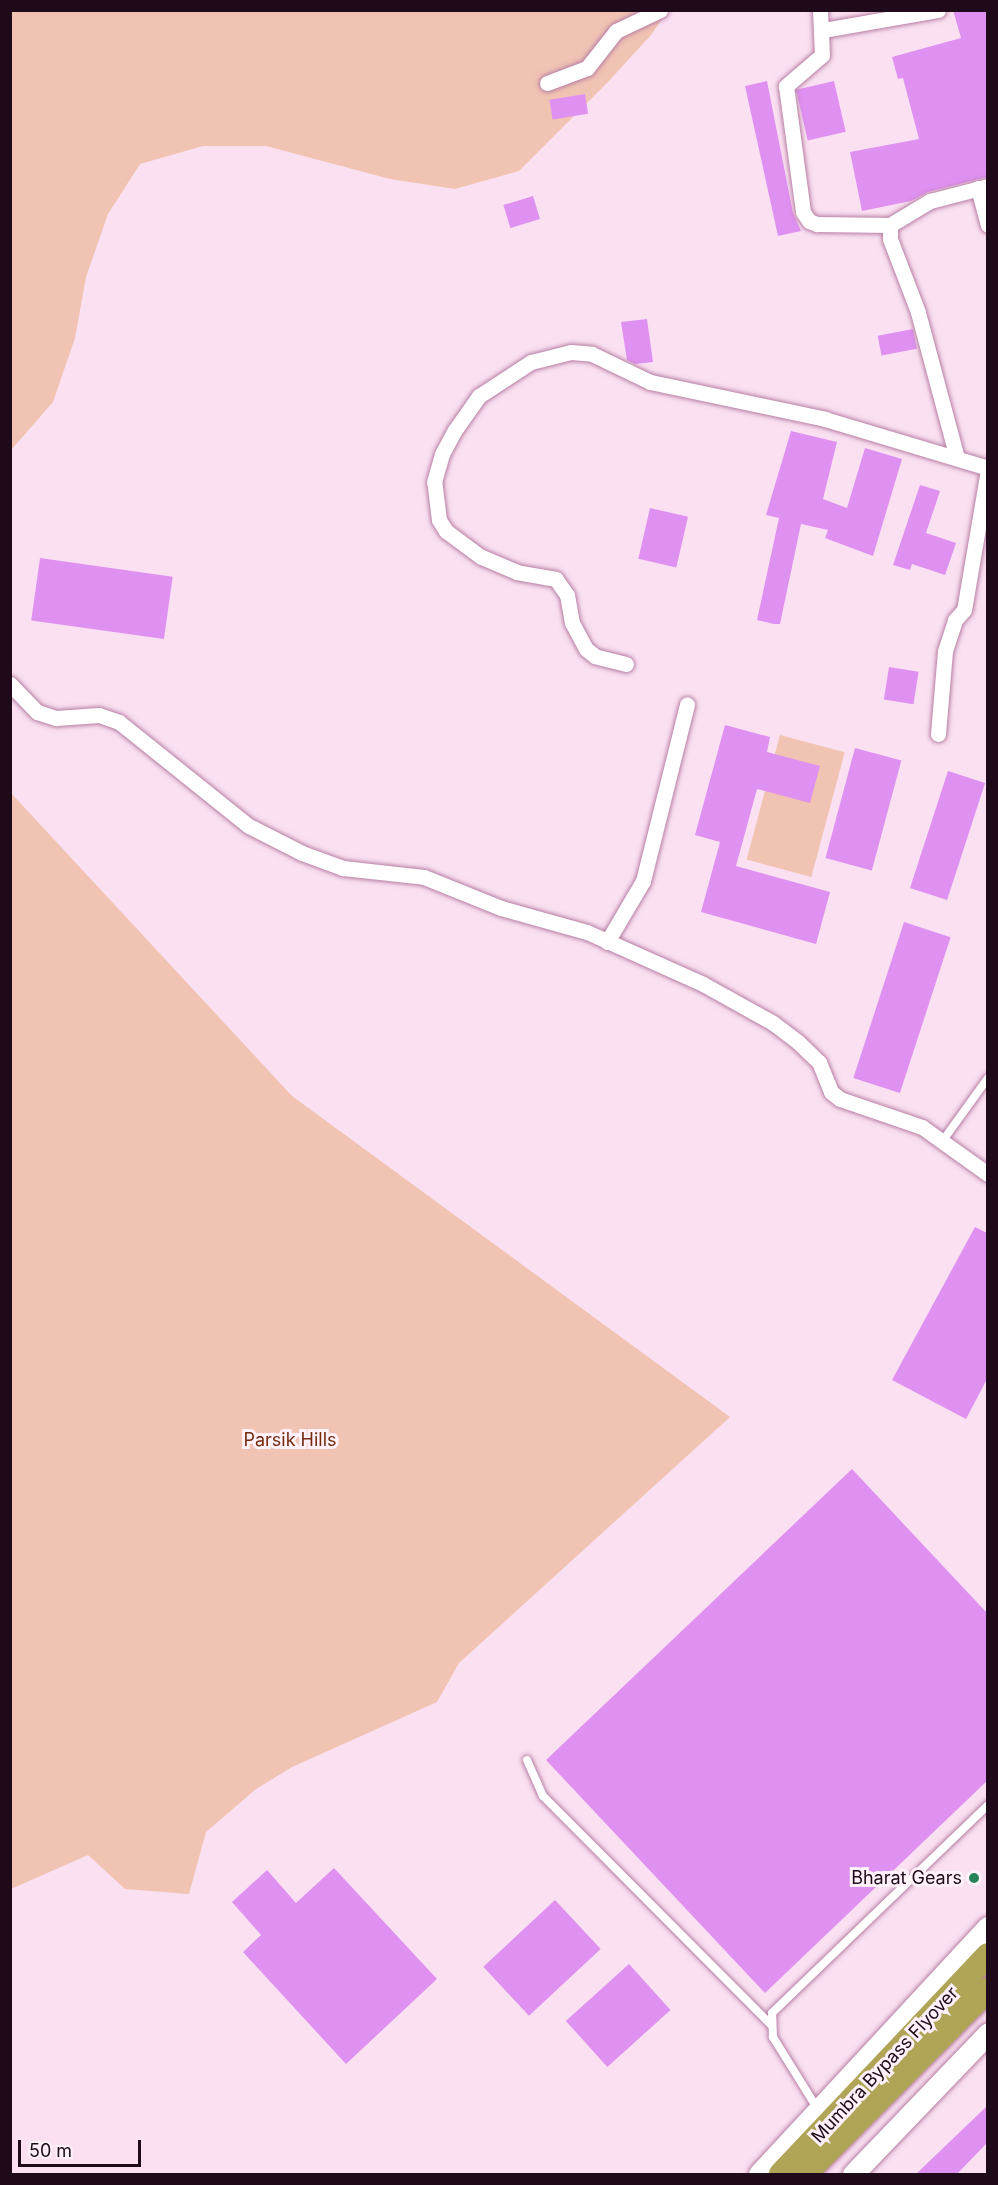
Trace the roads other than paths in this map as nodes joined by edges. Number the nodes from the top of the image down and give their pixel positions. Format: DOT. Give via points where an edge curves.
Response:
graph roads {
  1 [pos="660,10"];
  2 [pos="820,10"];
  3 [pos="938,10"];
  4 [pos="823,30"];
  5 [pos="547,83"];
  6 [pos="983,187"];
  7 [pos="890,225"];
  8 [pos="987,225"];
  9 [pos="957,458"];
  10 [pos="987,468"];
  11 [pos="626,664"];
  12 [pos="10,684"];
  13 [pos="687,704"];
  14 [pos="939,734"];
  15 [pos="607,942"];
  16 [pos="987,1078"];
  17 [pos="944,1139"];
  18 [pos="987,1174"];
  19 [pos="527,1760"];
  20 [pos="987,1805"];
  21 [pos="987,1927"];
  22 [pos="987,1955"];
  23 [pos="987,1990"];
  24 [pos="770,2024"];
  25 [pos="987,2033"];
  26 [pos="817,2108"];
  27 [pos="759,2175"];
  28 [pos="781,2175"];
  29 [pos="805,2175"];
  30 [pos="853,2175"];
  1 -- 5 [label="street" via="616,31 588,68"];
  2 -- 4 [label="street"];
  3 -- 4 [label="street"];
  4 -- 7 [label="street" via="822,55 786,86 803,212 817,224"];
  6 -- 7 [label="street" via="930,201"];
  6 -- 8 [label="street"];
  7 -- 9 [label="street" via="890,239 918,312"];
  9 -- 10 [label="street"];
  9 -- 11 [label="street" via="825,419 650,382 592,354 570,352 531,362 480,396 454,430 434,482 438,520 446,531 481,557 517,572 556,579 567,595 572,623 586,649 595,656"];
  10 -- 14 [label="street" via="964,610 955,620 945,651"];
  12 -- 15 [label="street" via="37,712 56,718 99,715 119,722 249,826 302,853 343,868 424,877 501,908 587,932"];
  13 -- 15 [label="street" via="643,881"];
  15 -- 17 [label="street" via="703,984 773,1023 819,1062 831,1092 840,1099 922,1127"];
  16 -- 17 [label="lane"];
  17 -- 18 [label="street"];
  19 -- 24 [label="lane" via="543,1796"];
  20 -- 24 [label="lane" via="782,2001 772,2013"];
  21 -- 26 [label="main road"];
  22 -- 28 [label="highway, Mumbra Bypass Flyover"];
  23 -- 29 [label="highway, Mumbra Bypass Flyover"];
  24 -- 26 [label="lane" via="783,2055"];
  25 -- 30 [label="main road"];
  26 -- 27 [label="main road"];
}
